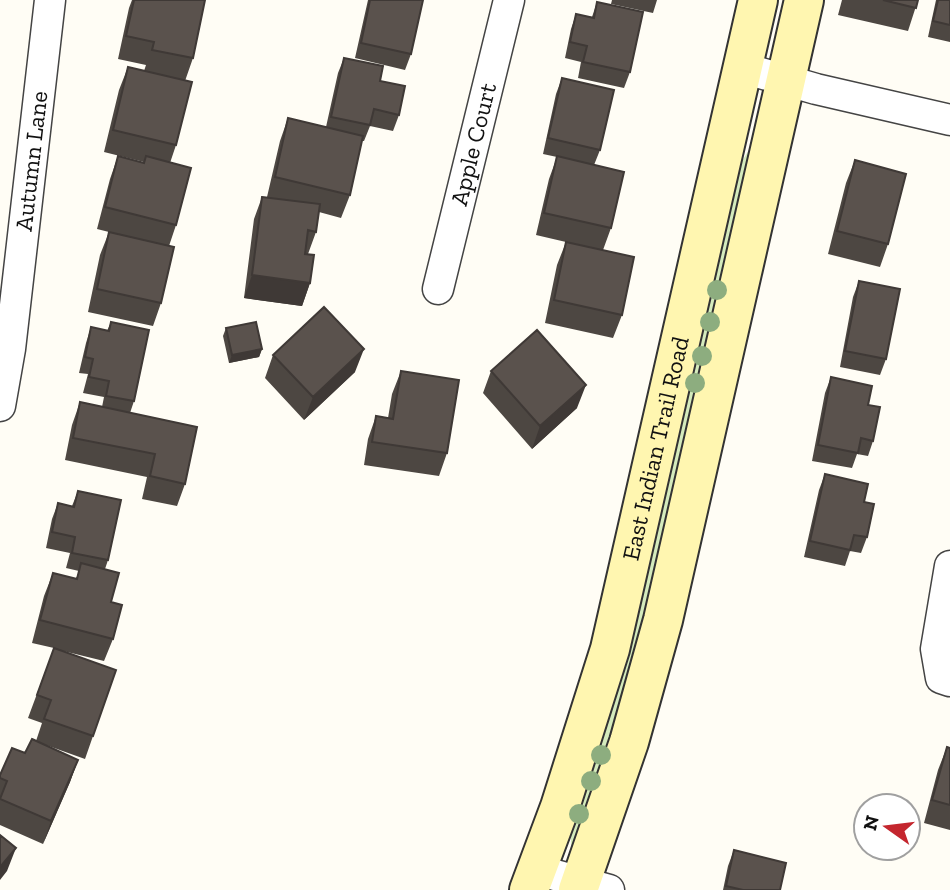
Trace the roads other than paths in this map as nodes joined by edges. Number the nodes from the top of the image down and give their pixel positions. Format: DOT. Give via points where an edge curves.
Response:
graph roads {
  1 [pos="50,0"];
  2 [pos="509,0"];
  3 [pos="758,0"];
  4 [pos="804,0"];
  5 [pos="743,68"];
  6 [pos="788,81"];
  7 [pos="950,120"];
  8 [pos="438,289"];
  9 [pos="0,407"];
  10 [pos="950,566"];
  11 [pos="945,679"];
  12 [pos="533,880"];
  13 [pos="590,887"];
  1 -- 9 [label="street, Autumn Lane"];
  2 -- 8 [label="street, Apple Court"];
  3 -- 5 [label="main road, East Indian Trail Road"];
  4 -- 6 [label="main road, East Indian Trail Road"];
  5 -- 6 [label="street"];
  5 -- 12 [label="main road, East Indian Trail Road" via="610,649"];
  6 -- 7 [label="street"];
  6 -- 13 [label="main road, East Indian Trail Road" via="663,620"];
  10 -- 11 [label="street" via="936,649"];
  12 -- 13 [label="street"];
}
